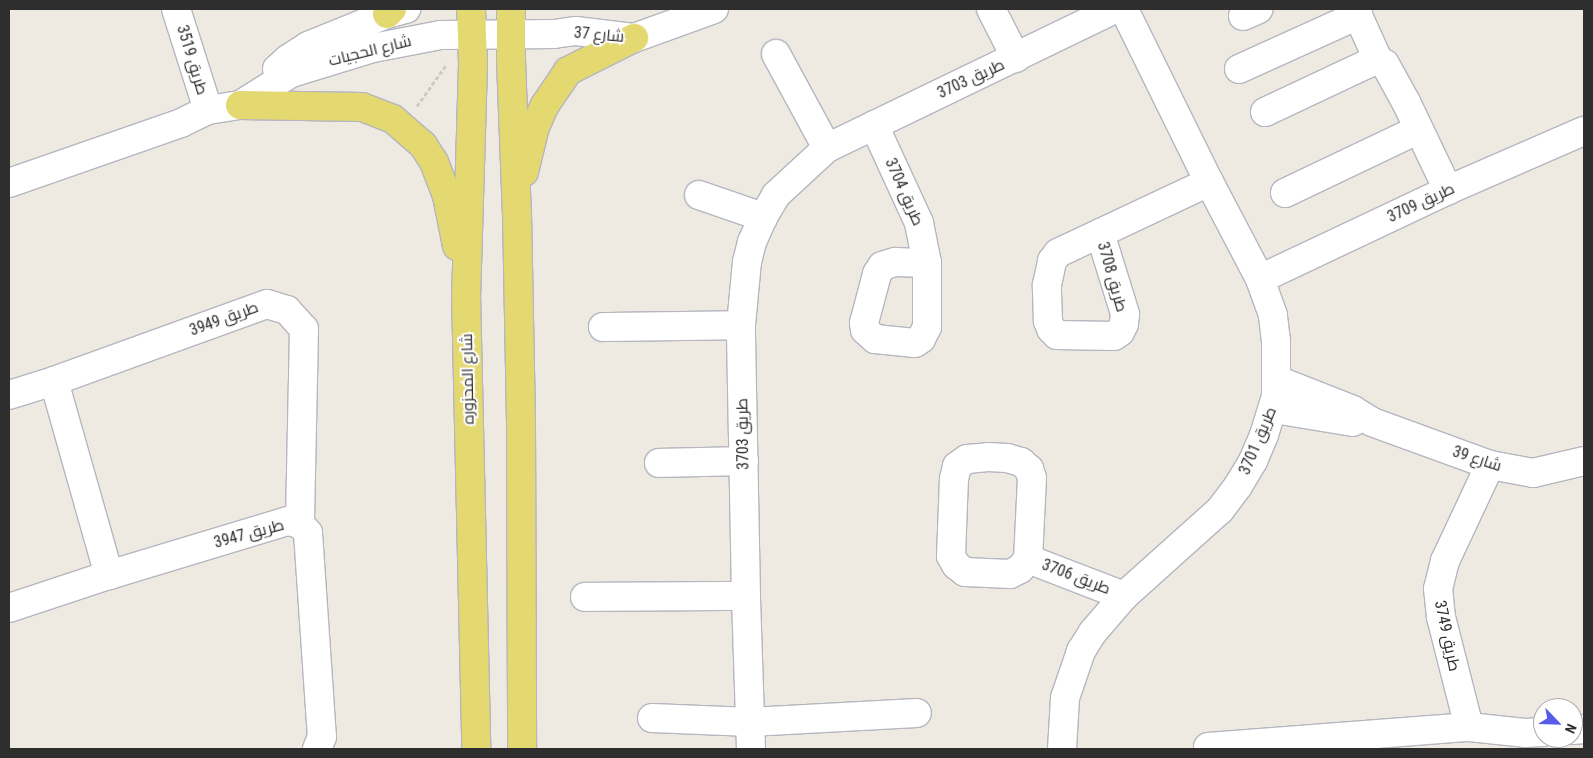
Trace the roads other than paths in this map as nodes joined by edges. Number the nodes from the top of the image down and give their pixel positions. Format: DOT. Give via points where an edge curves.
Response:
graph roads {
  1 [pos="176,9"];
  2 [pos="714,9"];
  3 [pos="991,9"];
  4 [pos="1114,9"];
  5 [pos="1124,9"];
  6 [pos="395,10"];
  7 [pos="1357,12"];
  8 [pos="471,21"];
  9 [pos="511,21"];
  10 [pos="634,38"];
  11 [pos="776,54"];
  12 [pos="1016,58"];
  13 [pos="1379,62"];
  14 [pos="1239,69"];
  15 [pos="240,105"];
  16 [pos="208,110"];
  17 [pos="1265,112"];
  18 [pos="874,124"];
  19 [pos="1420,129"];
  20 [pos="1584,131"];
  21 [pos="827,148"];
  22 [pos="1209,182"];
  23 [pos="9,184"];
  24 [pos="1448,190"];
  25 [pos="1285,193"];
  26 [pos="699,196"];
  27 [pos="517,213"];
  28 [pos="763,216"];
  29 [pos="1100,233"];
  30 [pos="927,263"];
  31 [pos="1260,279"];
  32 [pos="466,294"];
  33 [pos="741,325"];
  34 [pos="603,327"];
  35 [pos="1277,380"];
  36 [pos="54,381"];
  37 [pos="9,395"];
  38 [pos="1274,409"];
  39 [pos="1372,422"];
  40 [pos="744,461"];
  41 [pos="1584,461"];
  42 [pos="659,463"];
  43 [pos="1490,465"];
  44 [pos="300,524"];
  45 [pos="1028,559"];
  46 [pos="109,575"];
  47 [pos="746,596"];
  48 [pos="1124,596"];
  49 [pos="585,597"];
  50 [pos="9,608"];
  51 [pos="916,713"];
  52 [pos="652,718"];
  53 [pos="750,722"];
  54 [pos="1469,727"];
  55 [pos="1533,733"];
  56 [pos="1208,747"];
  57 [pos="317,749"];
  58 [pos="476,749"];
  59 [pos="522,749"];
  60 [pos="751,749"];
  61 [pos="1062,749"];
  1 -- 16 [label="street, طريق 3519"];
  2 -- 10 [label="street, شارع 37"];
  3 -- 12 [label="street"];
  4 -- 12 [label="street, طريق 3703"];
  5 -- 22 [label="street, طريق 3701"];
  6 -- 15 [label="street, شارع الحجيات" via="308,46 288,58"];
  7 -- 13 [label="street"];
  7 -- 14 [label="street"];
  8 -- 9 [label="street, شارع الحجيات"];
  8 -- 15 [label="street, شارع الحجيات" via="292,73"];
  8 -- 32 [label="main road, شارع المحزوره" via="473,64"];
  9 -- 10 [label="street, شارع 37" via="554,34 576,30"];
  9 -- 27 [label="main road"];
  10 -- 27 [label="main road" via="568,71 559,82 535,127"];
  11 -- 21 [label="street"];
  12 -- 18 [label="street, طريق 3703"];
  13 -- 17 [label="street" via="1367,64"];
  13 -- 19 [label="street" via="1389,68"];
  15 -- 16 [label="street, شارع الحجيات"];
  15 -- 32 [label="main road" via="362,107 402,126 423,145 434,162 447,196"];
  16 -- 23 [label="street, شارع الحجيات" via="181,123"];
  18 -- 21 [label="street, طريق 3703"];
  18 -- 30 [label="street, طريق 3704" via="920,223"];
  19 -- 24 [label="street"];
  19 -- 25 [label="street"];
  20 -- 24 [label="street, طريق 3709"];
  21 -- 28 [label="street, طريق 3703" via="776,195"];
  22 -- 29 [label="street, طريق 3708"];
  22 -- 31 [label="street, طريق 3701"];
  24 -- 31 [label="street, طريق 3709"];
  26 -- 28 [label="street"];
  27 -- 59 [label="main road"];
  28 -- 33 [label="street, طريق 3703" via="747,262"];
  31 -- 35 [label="street, طريق 3701" via="1273,315"];
  32 -- 58 [label="main road, شارع المحزوره"];
  33 -- 34 [label="street"];
  33 -- 40 [label="street, طريق 3703"];
  35 -- 38 [label="street, طريق 3701"];
  35 -- 39 [label="street, شارع 39" via="1353,410"];
  36 -- 37 [label="street, طريق 3949"];
  36 -- 44 [label="street, طريق 3949" via="267,304 287,310 304,329"];
  36 -- 46 [label="street"];
  38 -- 39 [label="street, شارع 39"];
  38 -- 48 [label="street, طريق 3701" via="1253,461 1220,510"];
  39 -- 43 [label="street, شارع 39"];
  40 -- 42 [label="street"];
  40 -- 47 [label="street, طريق 3703"];
  41 -- 43 [label="street, شارع 39" via="1533,473"];
  43 -- 54 [label="street, طريق 3749" via="1445,561 1438,588 1441,617"];
  44 -- 46 [label="street, طريق 3947" via="288,521"];
  44 -- 57 [label="street, طريق 3947" via="308,533 322,737"];
  45 -- 45 [label="street, طريق 3706" via="1020,569 1010,574 965,572 956,565 950,543 954,478 958,466 967,459 1007,458 1021,462 1029,469 1032,478"];
  45 -- 48 [label="street, طريق 3706"];
  46 -- 50 [label="street, طريق 3947"];
  47 -- 49 [label="street"];
  47 -- 53 [label="street, طريق 3703"];
  48 -- 61 [label="street, طريق 3701" via="1081,651 1065,698"];
  51 -- 53 [label="street"];
  52 -- 53 [label="street"];
  53 -- 60 [label="street, طريق 3703"];
  54 -- 55 [label="street"];
  54 -- 56 [label="street"];
}
